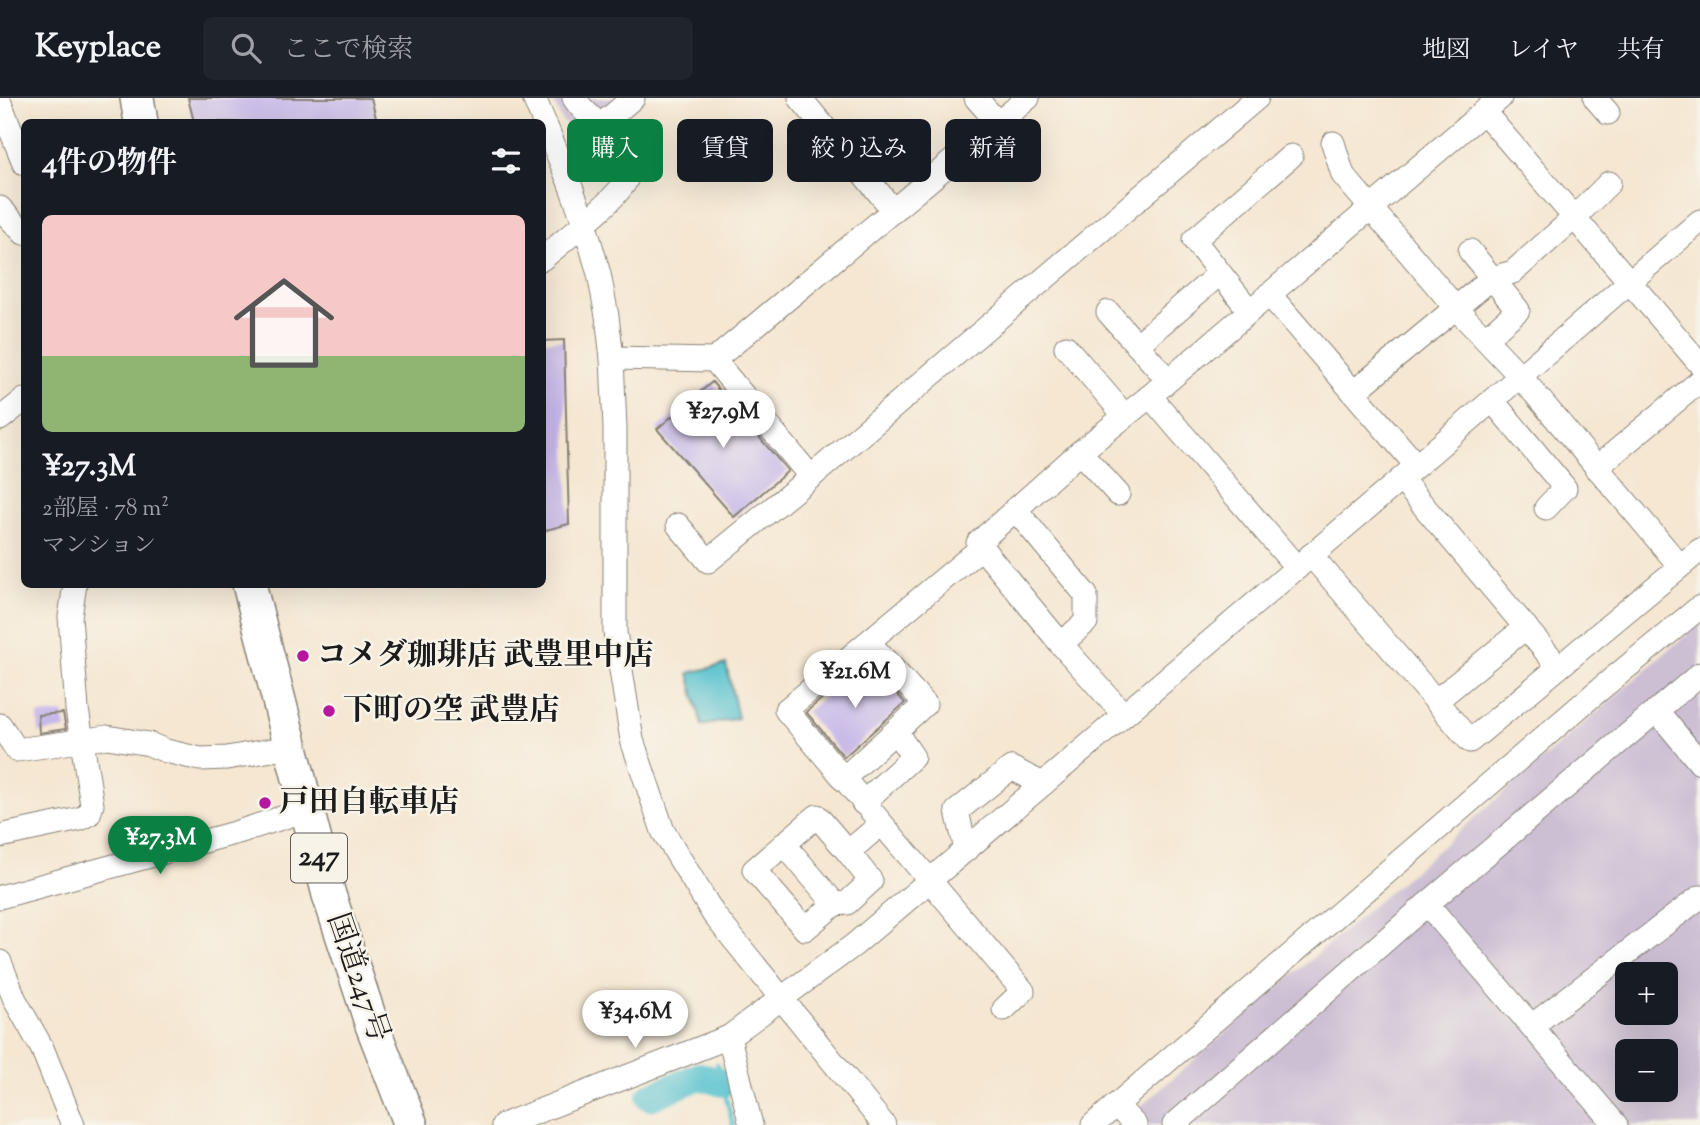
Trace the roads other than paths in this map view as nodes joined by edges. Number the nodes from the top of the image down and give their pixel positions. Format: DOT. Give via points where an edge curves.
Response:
graph roads {
  1 [pos="136,98"];
  2 [pos="534,98"];
  3 [pos="574,98"];
  4 [pos="633,98"];
  5 [pos="800,98"];
  6 [pos="976,98"];
  7 [pos="1028,98"];
  8 [pos="1257,98"];
  9 [pos="0,103"];
  10 [pos="1492,105"];
  11 [pos="140,119"];
  12 [pos="543,119"];
  13 [pos="594,119"];
  14 [pos="608,119"];
  15 [pos="994,119"];
  16 [pos="1003,119"];
  17 [pos="546,125"];
  18 [pos="1333,143"];
  19 [pos="21,156"];
  20 [pos="1291,156"];
  21 [pos="945,168"];
  22 [pos="625,182"];
  23 [pos="1609,183"];
  24 [pos="0,208"];
  25 [pos="1372,208"];
  26 [pos="894,211"];
  27 [pos="1697,216"];
  28 [pos="1574,218"];
  29 [pos="584,222"];
  30 [pos="21,230"];
  31 [pos="1470,251"];
  32 [pos="546,255"];
  33 [pos="1219,274"];
  34 [pos="1492,278"];
  35 [pos="1628,283"];
  36 [pos="1269,294"];
  37 [pos="1455,307"];
  38 [pos="1250,310"];
  39 [pos="1108,312"];
  40 [pos="1486,338"];
  41 [pos="1137,345"];
  42 [pos="1066,347"];
  43 [pos="612,358"];
  44 [pos="714,360"];
  45 [pos="1700,364"];
  46 [pos="1520,376"];
  47 [pos="1168,380"];
  48 [pos="1700,381"];
  49 [pos="1354,392"];
  50 [pos="1150,396"];
  51 [pos="1492,400"];
  52 [pos="21,402"];
  53 [pos="1125,416"];
  54 [pos="0,419"];
  55 [pos="1080,452"];
  56 [pos="1596,468"];
  57 [pos="1408,472"];
  58 [pos="811,477"];
  59 [pos="1118,494"];
  60 [pos="1546,508"];
  61 [pos="1015,509"];
  62 [pos="678,525"];
  63 [pos="981,548"];
  64 [pos="1700,550"];
  65 [pos="1304,562"];
  66 [pos="1680,566"];
  67 [pos="74,588"];
  68 [pos="249,588"];
  69 [pos="1700,607"];
  70 [pos="1525,627"];
  71 [pos="1061,644"];
  72 [pos="1558,666"];
  73 [pos="1700,674"];
  74 [pos="1436,701"];
  75 [pos="1657,710"];
  76 [pos="787,713"];
  77 [pos="1124,715"];
  78 [pos="0,725"];
  79 [pos="896,732"];
  80 [pos="82,741"];
  81 [pos="289,747"];
  82 [pos="1700,763"];
  83 [pos="843,779"];
  84 [pos="1043,783"];
  85 [pos="863,803"];
  86 [pos="306,810"];
  87 [pos="881,824"];
  88 [pos="0,836"];
  89 [pos="785,844"];
  90 [pos="966,850"];
  91 [pos="848,852"];
  92 [pos="929,881"];
  93 [pos="0,897"];
  94 [pos="1700,897"];
  95 [pos="835,904"];
  96 [pos="1427,904"];
  97 [pos="0,962"];
  98 [pos="781,1000"];
  99 [pos="1004,1009"];
  100 [pos="1533,1025"];
  101 [pos="729,1037"];
  102 [pos="1116,1105"];
  103 [pos="73,1125"];
  104 [pos="411,1125"];
  105 [pos="503,1125"];
  106 [pos="751,1125"];
  107 [pos="884,1125"];
  108 [pos="1093,1125"];
  109 [pos="1135,1125"];
  110 [pos="1174,1125"];
  111 [pos="1616,1125"];
  1 -- 11 [label="highway"];
  2 -- 12 [label="street"];
  3 -- 13 [label="street"];
  4 -- 14 [label="street"];
  5 -- 26 [label="street"];
  6 -- 15 [label="street"];
  7 -- 16 [label="street"];
  8 -- 58 [label="street"];
  9 -- 19 [label="street"];
  10 -- 25 [label="street"];
  10 -- 28 [label="street"];
  17 -- 29 [label="street"];
  18 -- 25 [label="street" via="1343,175"];
  20 -- 33 [label="street" via="1194,240"];
  21 -- 26 [label="street"];
  22 -- 29 [label="street"];
  23 -- 28 [label="street"];
  24 -- 30 [label="street"];
  25 -- 36 [label="street"];
  25 -- 37 [label="street"];
  26 -- 44 [label="street"];
  27 -- 35 [label="street"];
  28 -- 34 [label="street" via="1513,272"];
  28 -- 35 [label="street"];
  29 -- 32 [label="street"];
  29 -- 43 [label="street" via="599,274"];
  31 -- 34 [label="street"];
  33 -- 38 [label="street"];
  33 -- 41 [label="street"];
  34 -- 37 [label="street"];
  34 -- 40 [label="street" via="1518,310"];
  35 -- 45 [label="street"];
  35 -- 46 [label="street"];
  36 -- 38 [label="street"];
  36 -- 49 [label="street"];
  37 -- 40 [label="street"];
  37 -- 49 [label="street"];
  38 -- 47 [label="street"];
  39 -- 41 [label="street"];
  40 -- 46 [label="street"];
  41 -- 47 [label="street"];
  42 -- 53 [label="street"];
  43 -- 44 [label="street"];
  43 -- 98 [label="street" via="615,632 632,740 663,831 714,915"];
  44 -- 58 [label="street"];
  46 -- 51 [label="street"];
  46 -- 56 [label="street"];
  47 -- 50 [label="street"];
  48 -- 56 [label="street"];
  49 -- 57 [label="street"];
  50 -- 53 [label="street"];
  50 -- 65 [label="street"];
  51 -- 57 [label="street"];
  51 -- 60 [label="street" via="1565,488"];
  52 -- 54 [label="street"];
  53 -- 55 [label="street"];
  55 -- 59 [label="street"];
  55 -- 61 [label="street"];
  56 -- 66 [label="street"];
  57 -- 65 [label="street"];
  57 -- 70 [label="street"];
  58 -- 62 [label="street" via="708,561"];
  61 -- 63 [label="street" via="978,543"];
  61 -- 71 [label="street" via="1086,595 1086,622"];
  63 -- 71 [label="street"];
  63 -- 76 [label="street"];
  64 -- 66 [label="street"];
  65 -- 74 [label="street"];
  65 -- 77 [label="street"];
  66 -- 72 [label="street"];
  67 -- 80 [label="street" via="70,617"];
  68 -- 81 [label="highway, 国道247号 / 247"];
  69 -- 102 [label="street"];
  70 -- 72 [label="street"];
  70 -- 74 [label="street"];
  71 -- 77 [label="street"];
  72 -- 74 [label="street" via="1470,741"];
  73 -- 75 [label="street"];
  75 -- 82 [label="street"];
  75 -- 96 [label="street"];
  76 -- 79 [label="street" via="874,648 925,704"];
  76 -- 83 [label="street"];
  77 -- 84 [label="street"];
  78 -- 80 [label="street" via="17,750"];
  79 -- 83 [label="street"];
  79 -- 85 [label="street" via="913,757"];
  80 -- 81 [label="street" via="107,737 200,759"];
  80 -- 88 [label="street" via="92,805 89,814"];
  81 -- 86 [label="highway, 国道247号 / 247"];
  83 -- 85 [label="street"];
  84 -- 90 [label="street"];
  84 -- 90 [label="street" via="1010,768 957,811"];
  85 -- 87 [label="street"];
  86 -- 93 [label="street"];
  86 -- 104 [label="highway, 国道247号 / 247" via="363,999"];
  87 -- 91 [label="street"];
  87 -- 92 [label="street"];
  89 -- 91 [label="street" via="817,817"];
  89 -- 95 [label="street"];
  89 -- 95 [label="street" via="754,870 805,929"];
  90 -- 92 [label="street"];
  91 -- 95 [label="street" via="871,881 847,904"];
  92 -- 98 [label="street"];
  92 -- 99 [label="street" via="1023,991"];
  94 -- 100 [label="street"];
  96 -- 100 [label="street"];
  96 -- 110 [label="street"];
  97 -- 103 [label="street"];
  98 -- 101 [label="street"];
  98 -- 107 [label="street"];
  100 -- 111 [label="street"];
  101 -- 105 [label="street"];
  101 -- 106 [label="street"];
  102 -- 108 [label="street"];
  102 -- 109 [label="street"];
}
